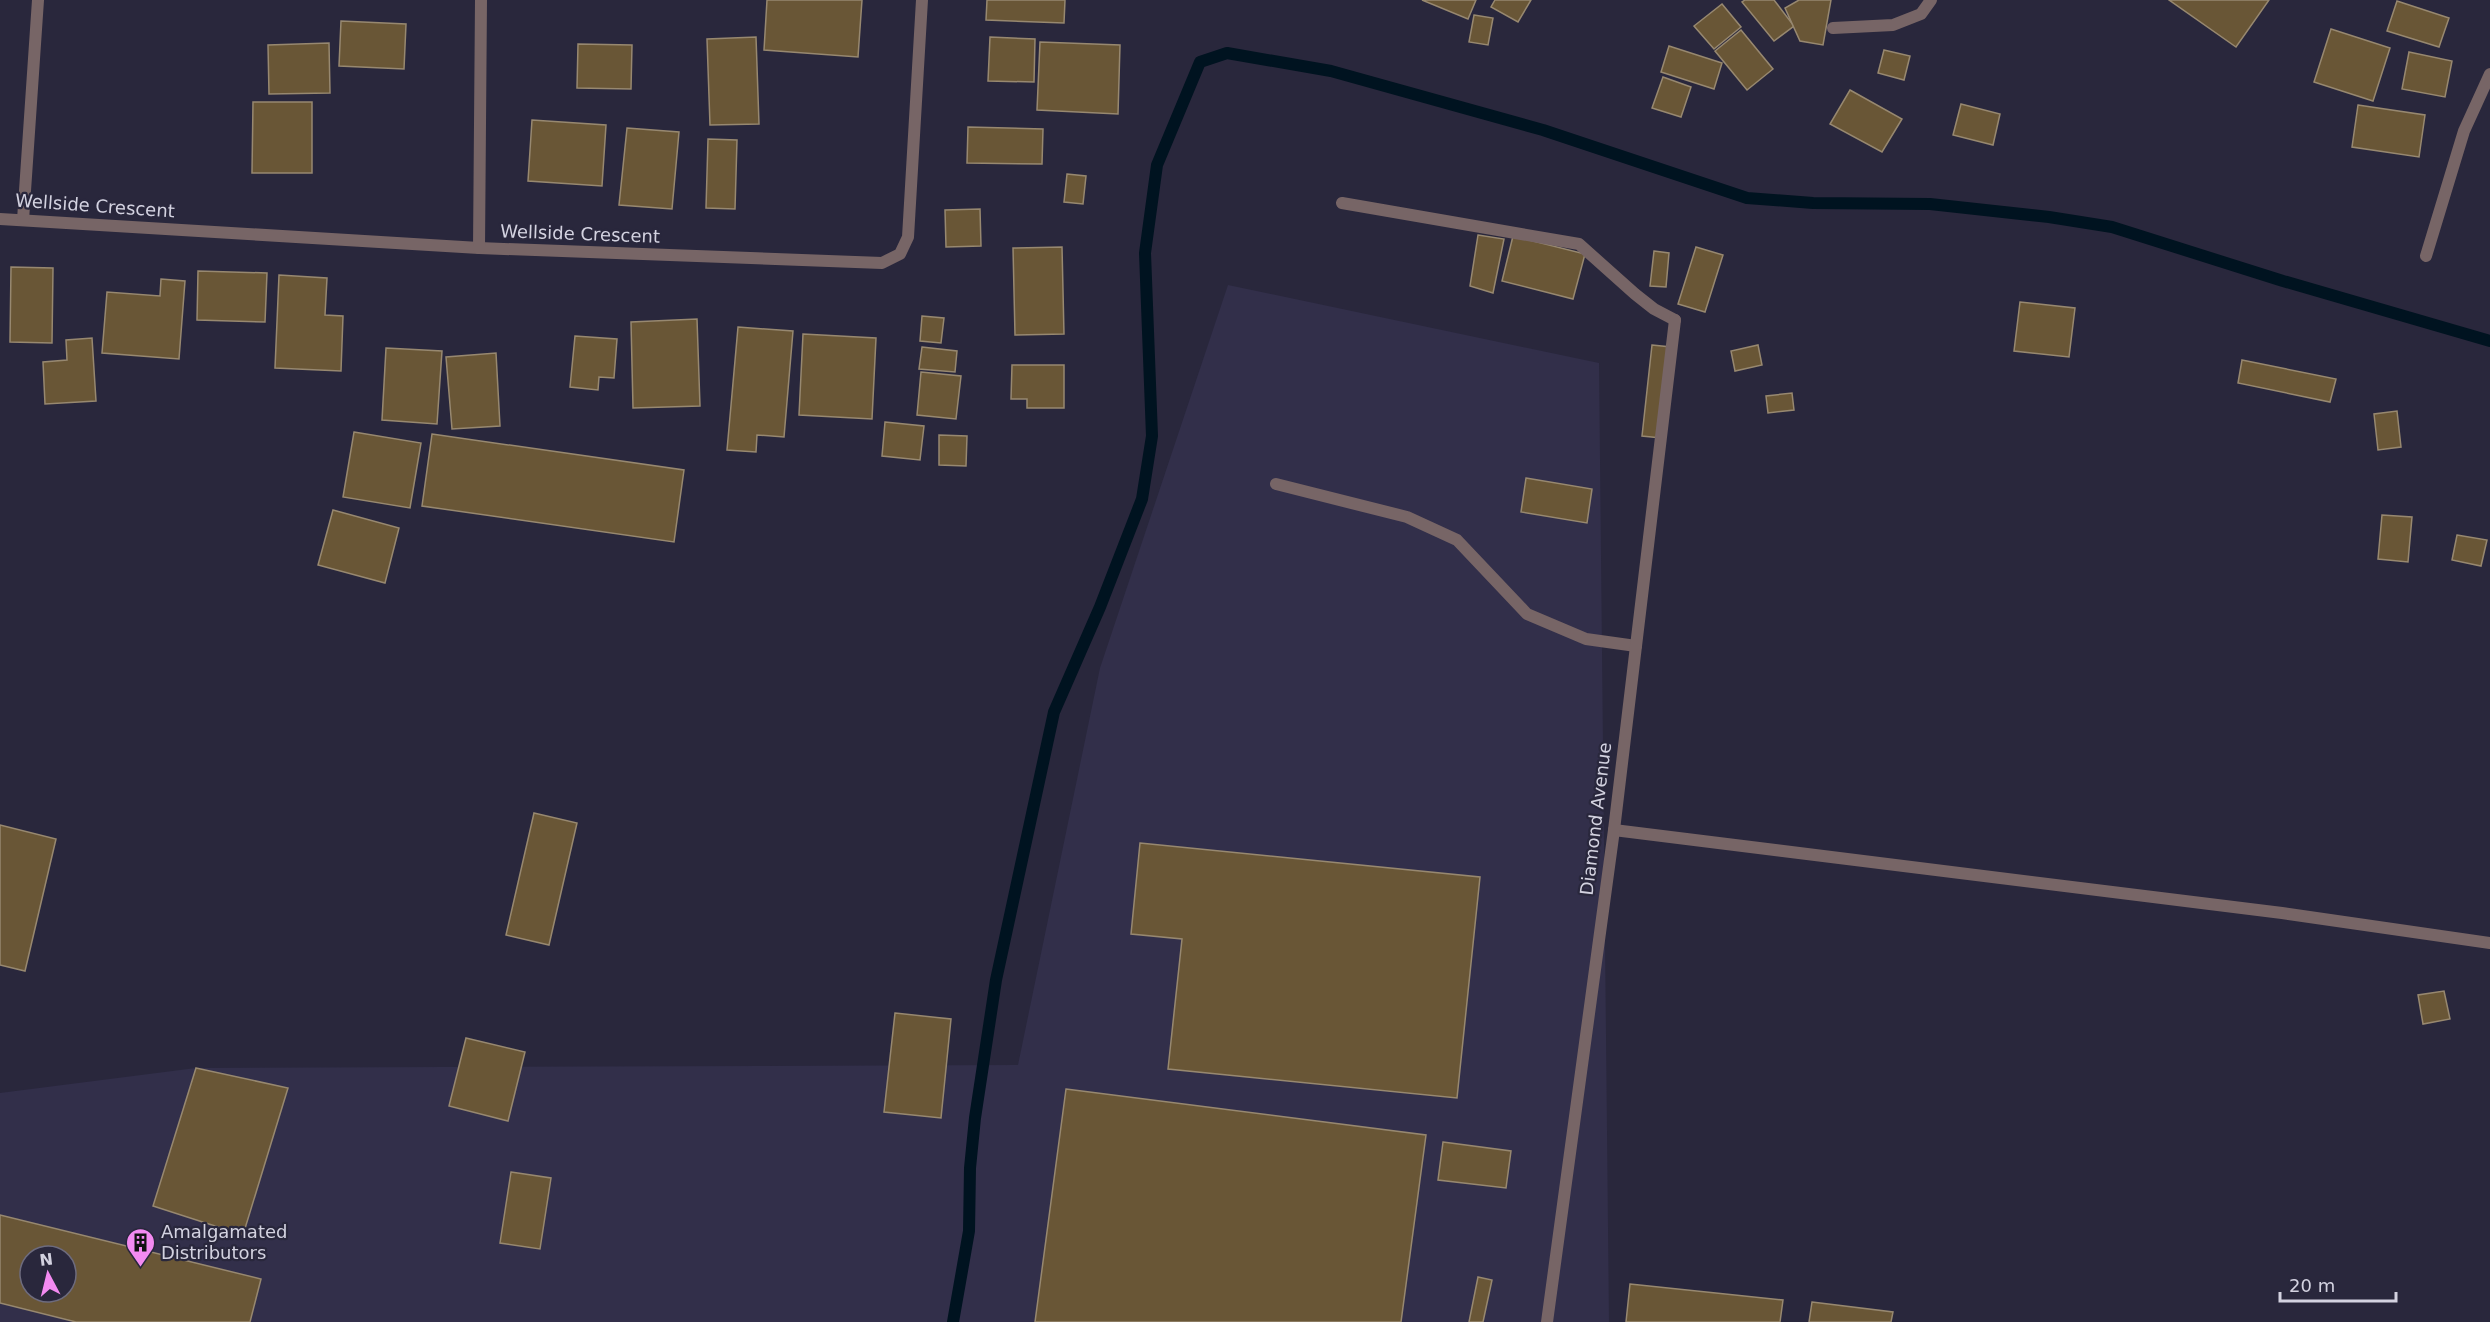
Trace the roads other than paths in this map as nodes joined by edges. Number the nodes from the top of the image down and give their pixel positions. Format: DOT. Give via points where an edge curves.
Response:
graph roads {
  1 [pos="38,0"];
  2 [pos="481,0"];
  3 [pos="922,0"];
  4 [pos="1931,0"];
  5 [pos="1833,28"];
  6 [pos="2490,74"];
  7 [pos="1342,203"];
  8 [pos="0,219"];
  9 [pos="23,220"];
  10 [pos="479,248"];
  11 [pos="2426,256"];
  12 [pos="1276,484"];
  13 [pos="1636,646"];
  14 [pos="1614,830"];
  15 [pos="2490,943"];
  16 [pos="1547,1322"];
  1 -- 9 [label="street"];
  2 -- 10 [label="street"];
  3 -- 10 [label="street, Wellside Crescent" via="908,237 900,254 882,263"];
  4 -- 5 [label="street" via="1921,14 1893,25"];
  6 -- 11 [label="street" via="2464,131"];
  7 -- 13 [label="street, Diamond Avenue" via="1579,244 1635,294 1675,320"];
  8 -- 9 [label="street, Wellside Crescent"];
  9 -- 10 [label="street, Wellside Crescent"];
  12 -- 13 [label="street" via="1407,517 1457,540 1527,614 1586,639"];
  13 -- 14 [label="street, Diamond Avenue"];
  14 -- 15 [label="street" via="2282,913"];
  14 -- 16 [label="street, Diamond Avenue"];
}
